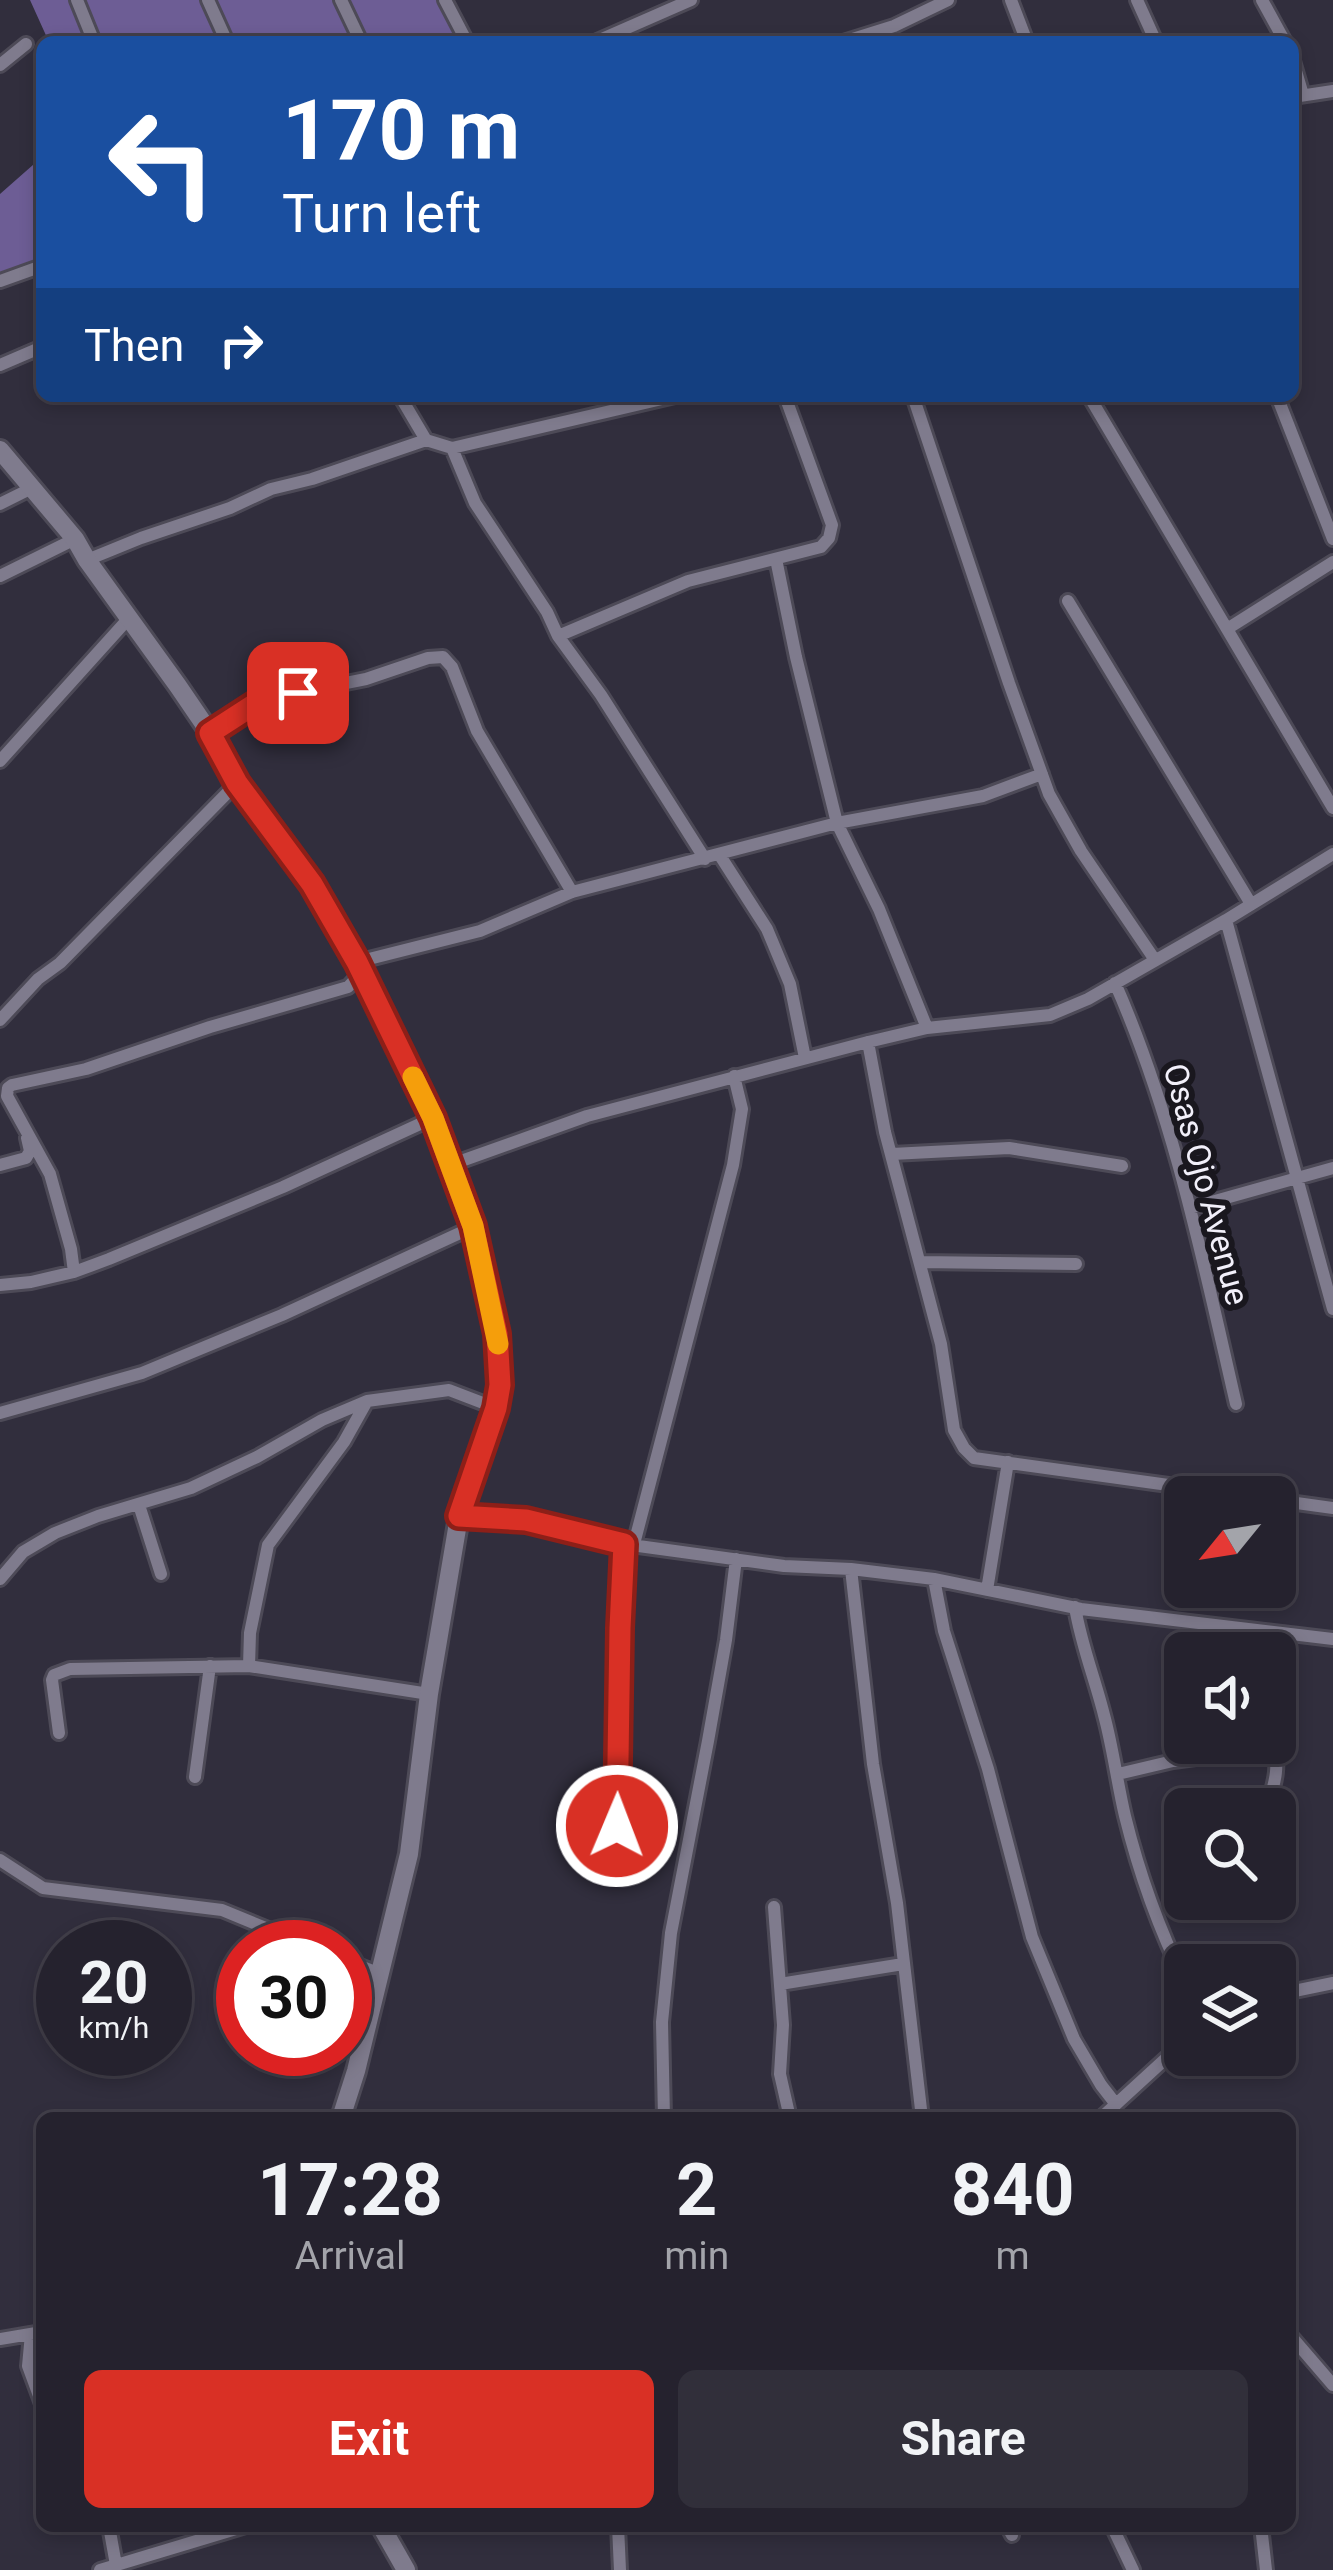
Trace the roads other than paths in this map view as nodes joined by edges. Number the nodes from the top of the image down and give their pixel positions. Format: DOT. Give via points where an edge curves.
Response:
graph roads {
  1 [pos="76,0"];
  2 [pos="208,0"];
  3 [pos="341,0"];
  4 [pos="446,0"];
  5 [pos="691,0"];
  6 [pos="948,0"];
  7 [pos="1012,0"];
  8 [pos="1137,0"];
  9 [pos="1262,0"];
  10 [pos="894,26"];
  11 [pos="91,36"];
  12 [pos="224,36"];
  13 [pos="358,36"];
  14 [pos="464,36"];
  15 [pos="609,36"];
  16 [pos="862,36"];
  17 [pos="897,36"];
  18 [pos="1025,36"];
  19 [pos="1153,36"];
  20 [pos="1282,36"];
  21 [pos="26,44"];
  22 [pos="0,65"];
  23 [pos="1333,91"];
  24 [pos="1299,96"];
  25 [pos="36,268"];
  26 [pos="0,280"];
  27 [pos="36,349"];
  28 [pos="0,364"];
  29 [pos="404,402"];
  30 [pos="644,402"];
  31 [pos="787,402"];
  32 [pos="915,402"];
  33 [pos="1093,402"];
  34 [pos="1279,402"];
  35 [pos="426,440"];
  36 [pos="452,448"];
  37 [pos="0,450"];
  38 [pos="30,489"];
  39 [pos="0,504"];
  40 [pos="75,538"];
  41 [pos="1333,539"];
  42 [pos="776,559"];
  43 [pos="87,560"];
  44 [pos="1333,562"];
  45 [pos="0,575"];
  46 [pos="1067,602"];
  47 [pos="129,618"];
  48 [pos="1227,629"];
  49 [pos="557,636"];
  50 [pos="210,733"];
  51 [pos="0,761"];
  52 [pos="1042,774"];
  53 [pos="237,783"];
  54 [pos="1333,808"];
  55 [pos="837,824"];
  56 [pos="712,856"];
  57 [pos="1331,860"];
  58 [pos="572,892"];
  59 [pos="1251,904"];
  60 [pos="1226,920"];
  61 [pos="1155,960"];
  62 [pos="359,967"];
  63 [pos="1115,983"];
  64 [pos="0,1020"];
  65 [pos="927,1028"];
  66 [pos="868,1042"];
  67 [pos="805,1058"];
  68 [pos="0,1073"];
  69 [pos="734,1076"];
  70 [pos="13,1085"];
  71 [pos="433,1118"];
  72 [pos="25,1132"];
  73 [pos="892,1154"];
  74 [pos="0,1165"];
  75 [pos="450,1165"];
  76 [pos="1122,1166"];
  77 [pos="1333,1168"];
  78 [pos="1297,1177"];
  79 [pos="1190,1208"];
  80 [pos="473,1226"];
  81 [pos="920,1262"];
  82 [pos="1076,1264"];
  83 [pos="74,1272"];
  84 [pos="0,1285"];
  85 [pos="1333,1309"];
  86 [pos="367,1401"];
  87 [pos="1237,1403"];
  88 [pos="496,1408"];
  89 [pos="0,1413"];
  90 [pos="1008,1462"];
  91 [pos="1164,1484"];
  92 [pos="1296,1503"];
  93 [pos="139,1504"];
  94 [pos="1333,1508"];
  95 [pos="459,1516"];
  96 [pos="629,1544"];
  97 [pos="736,1558"];
  98 [pos="851,1569"];
  99 [pos="161,1574"];
  100 [pos="0,1579"];
  101 [pos="934,1579"];
  102 [pos="987,1589"];
  103 [pos="1075,1607"];
  104 [pos="1333,1639"];
  105 [pos="211,1666"];
  106 [pos="249,1666"];
  107 [pos="428,1694"];
  108 [pos="59,1733"];
  109 [pos="1118,1774"];
  110 [pos="195,1777"];
  111 [pos="1272,1788"];
  112 [pos="0,1860"];
  113 [pos="610,1870"];
  114 [pos="774,1907"];
  115 [pos="247,1920"];
  116 [pos="1168,1944"];
  117 [pos="903,1964"];
  118 [pos="372,1971"];
  119 [pos="378,1973"];
  120 [pos="1333,1983"];
  121 [pos="780,1984"];
  122 [pos="1296,1991"];
  123 [pos="1164,2060"];
  124 [pos="1115,2103"];
  125 [pos="342,2112"];
  126 [pos="664,2112"];
  127 [pos="789,2112"];
  128 [pos="921,2112"];
  129 [pos="1107,2112"];
  130 [pos="36,2333"];
  131 [pos="0,2338"];
  132 [pos="1296,2342"];
  133 [pos="1333,2385"];
  134 [pos="36,2388"];
  135 [pos="110,2532"];
  136 [pos="226,2532"];
  137 [pos="384,2532"];
  138 [pos="618,2532"];
  139 [pos="1115,2532"];
  140 [pos="1262,2532"];
  141 [pos="116,2565"];
  142 [pos="100,2570"];
  143 [pos="406,2570"];
  144 [pos="620,2570"];
  145 [pos="1132,2570"];
  146 [pos="1266,2570"];
  1 -- 11 [label="street"];
  2 -- 12 [label="street"];
  3 -- 13 [label="street"];
  4 -- 14 [label="street"];
  5 -- 15 [label="street"];
  6 -- 10 [label="street"];
  7 -- 18 [label="street"];
  8 -- 19 [label="street"];
  9 -- 20 [label="street"];
  10 -- 16 [label="street"];
  10 -- 17 [label="street"];
  21 -- 22 [label="street"];
  23 -- 24 [label="street"];
  25 -- 26 [label="street"];
  27 -- 28 [label="street"];
  29 -- 35 [label="street"];
  30 -- 36 [label="street"];
  31 -- 42 [label="street" via="832,525 821,547"];
  32 -- 52 [label="street"];
  33 -- 48 [label="street"];
  34 -- 41 [label="street"];
  35 -- 36 [label="street"];
  35 -- 43 [label="street"];
  36 -- 49 [label="street" via="475,503"];
  37 -- 38 [label="street"];
  38 -- 39 [label="street"];
  38 -- 40 [label="street"];
  40 -- 43 [label="street"];
  40 -- 45 [label="street"];
  42 -- 49 [label="street" via="688,581"];
  42 -- 55 [label="street"];
  43 -- 47 [label="street"];
  44 -- 48 [label="street"];
  46 -- 59 [label="street"];
  47 -- 50 [label="street"];
  47 -- 51 [label="street"];
  48 -- 54 [label="street"];
  49 -- 56 [label="street"];
  50 -- 53 [label="street"];
  50 -- 58 [label="street" via="261,700 443,657"];
  52 -- 55 [label="street" via="982,796"];
  52 -- 61 [label="street" via="1081,851"];
  53 -- 62 [label="street" via="312,884"];
  53 -- 64 [label="street"];
  55 -- 56 [label="street"];
  55 -- 65 [label="street"];
  56 -- 58 [label="street"];
  56 -- 67 [label="street" via="766,929 790,984"];
  57 -- 59 [label="street"];
  58 -- 62 [label="street" via="480,931"];
  59 -- 60 [label="street"];
  60 -- 61 [label="street"];
  60 -- 78 [label="street"];
  61 -- 63 [label="street"];
  62 -- 70 [label="street" via="348,987"];
  62 -- 71 [label="street"];
  63 -- 65 [label="street" via="1050,1015"];
  63 -- 79 [label="street, Osas Ojo Avenue"];
  65 -- 66 [label="street"];
  66 -- 67 [label="street"];
  66 -- 73 [label="street"];
  67 -- 69 [label="street"];
  68 -- 70 [label="street"];
  69 -- 75 [label="street"];
  69 -- 96 [label="street" via="742,1109 733,1166"];
  70 -- 72 [label="street" via="7,1096"];
  71 -- 75 [label="street"];
  71 -- 83 [label="street"];
  72 -- 74 [label="street" via="26,1158"];
  72 -- 83 [label="street" via="50,1174"];
  73 -- 76 [label="street" via="1009,1148"];
  73 -- 81 [label="street"];
  75 -- 80 [label="street"];
  77 -- 78 [label="street"];
  78 -- 79 [label="street"];
  78 -- 85 [label="street"];
  79 -- 87 [label="street, Osas Ojo Avenue"];
  80 -- 88 [label="street" via="497,1334"];
  80 -- 89 [label="street" via="142,1373"];
  81 -- 82 [label="street"];
  81 -- 90 [label="street" via="954,1430 974,1458"];
  83 -- 84 [label="street"];
  86 -- 88 [label="street" via="448,1390"];
  86 -- 93 [label="street" via="191,1488"];
  86 -- 106 [label="street" via="268,1545"];
  88 -- 95 [label="street"];
  90 -- 91 [label="street"];
  90 -- 102 [label="street"];
  92 -- 94 [label="street"];
  93 -- 99 [label="street"];
  93 -- 100 [label="street" via="55,1533"];
  95 -- 96 [label="street" via="526,1520"];
  95 -- 107 [label="street"];
  96 -- 97 [label="street"];
  96 -- 113 [label="street"];
  97 -- 98 [label="street"];
  97 -- 126 [label="street" via="668,1955"];
  98 -- 101 [label="street"];
  98 -- 117 [label="street"];
  101 -- 102 [label="street"];
  101 -- 124 [label="street" via="1032,1936 1074,2039"];
  102 -- 103 [label="street"];
  103 -- 104 [label="street"];
  103 -- 109 [label="street"];
  105 -- 106 [label="street"];
  105 -- 108 [label="street" via="60,1672 52,1680"];
  105 -- 110 [label="street"];
  106 -- 107 [label="street"];
  107 -- 119 [label="street" via="409,1854"];
  109 -- 111 [label="street" via="1272,1748"];
  109 -- 116 [label="street"];
  112 -- 115 [label="street" via="43,1888 223,1910"];
  114 -- 121 [label="street"];
  117 -- 121 [label="street"];
  117 -- 128 [label="street"];
  118 -- 119 [label="street"];
  119 -- 125 [label="street"];
  120 -- 122 [label="street"];
  121 -- 127 [label="street" via="780,2074"];
  123 -- 124 [label="street"];
  124 -- 129 [label="street"];
  130 -- 131 [label="street"];
  130 -- 134 [label="street" via="28,2366"];
  132 -- 133 [label="street"];
  135 -- 141 [label="street"];
  136 -- 141 [label="street"];
  137 -- 143 [label="street"];
  138 -- 144 [label="street"];
  139 -- 145 [label="street"];
  140 -- 146 [label="street"];
  141 -- 142 [label="street"];
}
